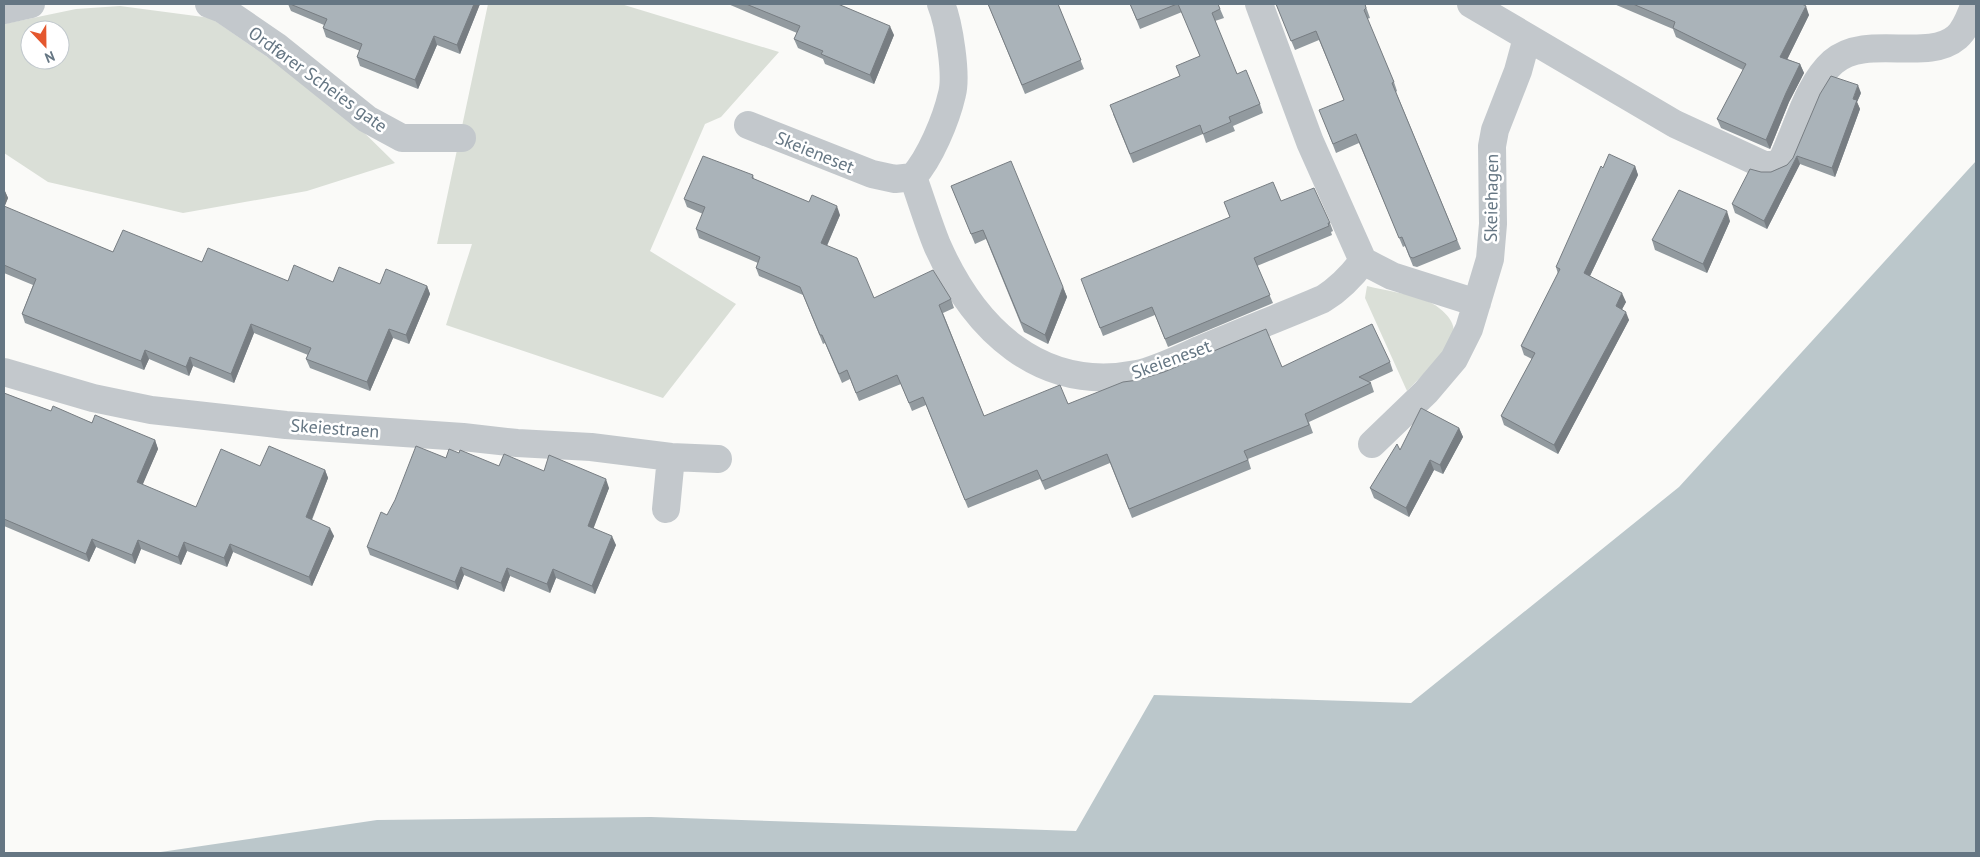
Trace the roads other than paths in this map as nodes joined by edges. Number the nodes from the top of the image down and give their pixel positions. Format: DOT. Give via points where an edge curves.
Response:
graph roads {
  1 [pos="30,4"];
  2 [pos="208,4"];
  3 [pos="941,4"];
  4 [pos="1259,4"];
  5 [pos="1471,4"];
  6 [pos="1975,4"];
  7 [pos="4,10"];
  8 [pos="1528,38"];
  9 [pos="748,125"];
  10 [pos="462,138"];
  11 [pos="913,177"];
  12 [pos="1363,261"];
  13 [pos="1477,303"];
  14 [pos="4,372"];
  15 [pos="1372,444"];
  16 [pos="671,457"];
  17 [pos="718,459"];
  18 [pos="666,509"];
  1 -- 7 [label="street"];
  2 -- 10 [label="street, Ordfører Scheies gate" via="222,9 276,46 367,119 402,138"];
  3 -- 11 [label="street" via="950,43 952,93 924,165"];
  4 -- 12 [label="street" via="1310,142"];
  5 -- 8 [label="street"];
  6 -- 8 [label="street" via="1967,24 1957,37 1944,44 1925,48 1880,47 1849,53 1834,62 1822,74 1782,160 1774,166 1749,159 1676,124"];
  8 -- 13 [label="street, Skeiehagen" via="1495,130 1490,259"];
  9 -- 11 [label="street, Skeieneset" via="872,174 895,179"];
  11 -- 12 [label="street, Skeieneset" via="938,246 970,304 1008,345 1045,366 1070,375 1102,378 1139,374 1165,364 1323,299 1348,280"];
  12 -- 13 [label="street" via="1392,276"];
  13 -- 15 [label="street, Skeiehagen" via="1454,359"];
  14 -- 16 [label="street, Skeiestraen" via="93,398 151,410 286,424 591,447"];
  16 -- 17 [label="street, Skeiestraen"];
  16 -- 18 [label="street"];
}
